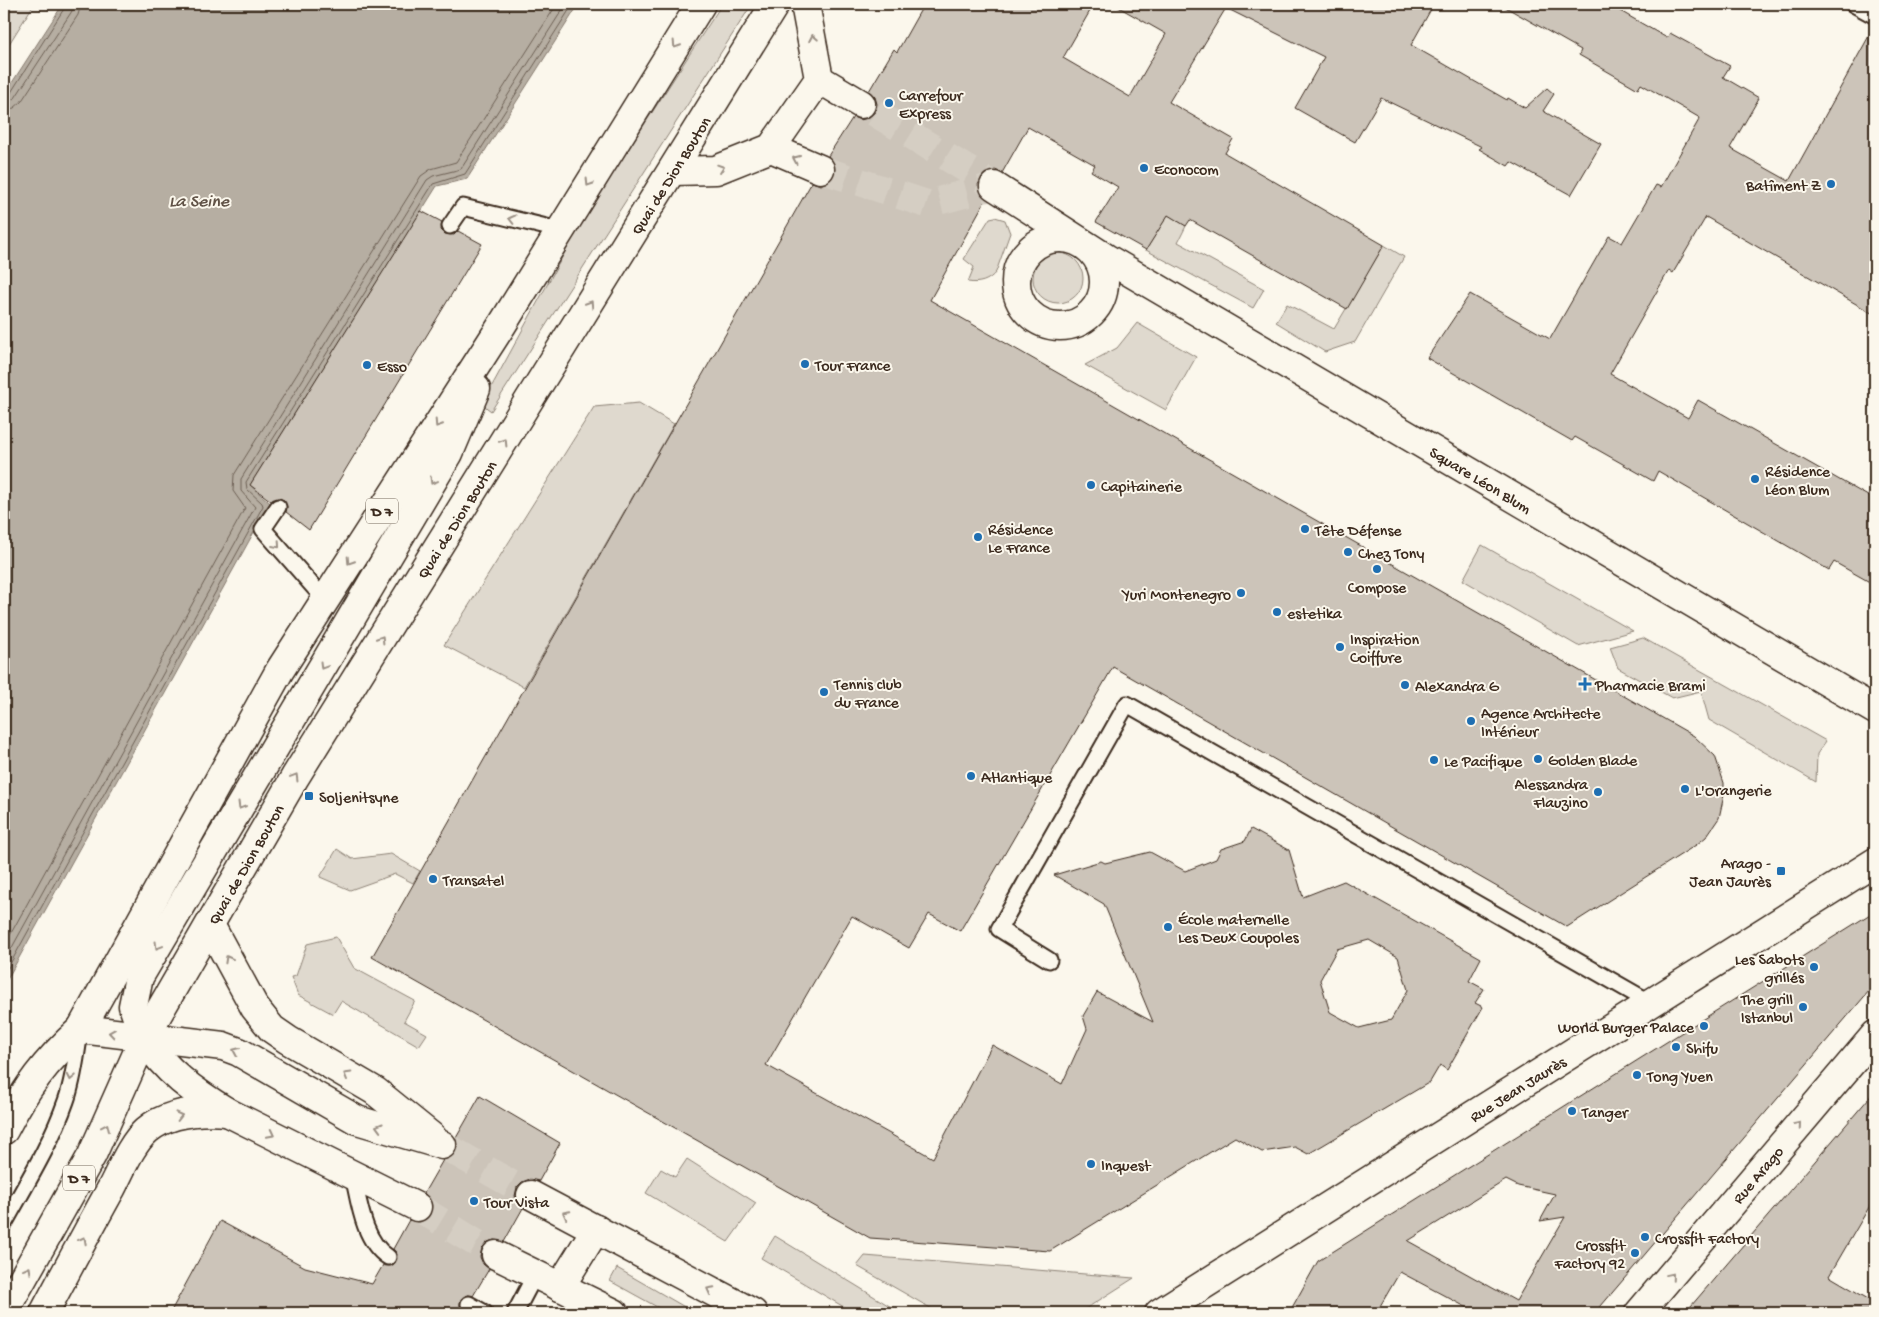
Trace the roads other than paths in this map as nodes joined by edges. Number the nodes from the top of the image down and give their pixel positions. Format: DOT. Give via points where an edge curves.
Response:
graph roads {
  1 [pos="702,4"];
  2 [pos="775,4"];
  3 [pos="806,4"];
  4 [pos="1853,4"];
  5 [pos="1875,16"];
  6 [pos="820,79"];
  7 [pos="861,104"];
  8 [pos="771,148"];
  9 [pos="820,169"];
  10 [pos="673,171"];
  11 [pos="994,186"];
  12 [pos="450,226"];
  13 [pos="559,230"];
  14 [pos="502,325"];
  15 [pos="278,506"];
  16 [pos="325,600"];
  17 [pos="1875,710"];
  18 [pos="1875,862"];
  19 [pos="210,926"];
  20 [pos="1049,960"];
  21 [pos="1651,1003"];
  22 [pos="81,1029"];
  23 [pos="1875,1035"];
  24 [pos="144,1038"];
  25 [pos="227,1112"];
  26 [pos="4,1130"];
  27 [pos="353,1175"];
  28 [pos="531,1195"];
  29 [pos="416,1207"];
  30 [pos="4,1224"];
  31 [pos="596,1229"];
  32 [pos="496,1255"];
  33 [pos="388,1257"];
  34 [pos="534,1276"];
  35 [pos="560,1287"];
  36 [pos="469,1304"];
  37 [pos="4,1312"];
  38 [pos="44,1313"];
  39 [pos="485,1313"];
  40 [pos="516,1313"];
  41 [pos="614,1313"];
  42 [pos="752,1313"];
  43 [pos="1159,1313"];
  44 [pos="1639,1313"];
  1 -- 13 [label="main road, Quai de Dion Bouton / D 7, one-way"];
  2 -- 10 [label="main road, Quai de Dion Bouton / D 7"];
  6 -- 3 [label="main road, one-way"];
  4 -- 5 [label="lane"];
  6 -- 7 [label="main road"];
  6 -- 8 [label="main road"];
  9 -- 8 [label="main road, one-way"];
  10 -- 8 [label="main road, one-way" via="716,170"];
  19 -- 10 [label="main road, Quai de Dion Bouton / D 7, one-way" via="295,777"];
  11 -- 17 [label="main road, Square Léon Blum" via="1088,247"];
  13 -- 12 [label="lane, one-way" via="463,207"];
  13 -- 14 [label="main road, Quai de Dion Bouton / D 7"];
  14 -- 16 [label="main road, Quai de Dion Bouton / D 7, one-way"];
  14 -- 24 [label="main road, Quai de Dion Bouton / D 7, one-way" via="449,453 139,977 133,1006"];
  15 -- 16 [label="lane, one-way" via="263,528"];
  16 -- 22 [label="main road, Quai de Dion Bouton / D 7" via="280,670"];
  18 -- 21 [label="main road, Rue Jean Jaurès"];
  19 -- 24 [label="main road, Quai de Dion Bouton / D 7"];
  19 -- 24 [label="main road" via="255,1008 272,1028 375,1090 446,1147 357,1120 224,1046"];
  20 -- 21 [label="lane" via="998,929 1127,704"];
  21 -- 43 [label="main road, Rue Jean Jaurès"];
  24 -- 22 [label="main road, one-way"];
  22 -- 26 [label="main road, Quai de Dion Bouton / D 7" via="40,1070 25,1090"];
  22 -- 30 [label="lane, one-way" via="67,1098 53,1135"];
  44 -- 23 [label="main road, Rue Arago, one-way"];
  24 -- 25 [label="main road" via="158,1060 178,1079"];
  37 -- 24 [label="main road, Quai de Dion Bouton / D 7, one-way" via="92,1155"];
  25 -- 27 [label="main road, one-way"];
  38 -- 25 [label="main road, one-way" via="120,1173 147,1131 166,1119 183,1114"];
  27 -- 29 [label="main road"];
  27 -- 33 [label="lane" via="364,1220 382,1253"];
  31 -- 28 [label="main road, one-way"];
  31 -- 35 [label="main road"];
  42 -- 31 [label="main road, one-way"];
  32 -- 34 [label="main road"];
  34 -- 35 [label="main road"];
  34 -- 40 [label="lane"];
  35 -- 41 [label="main road"];
  36 -- 39 [label="lane"];
}
